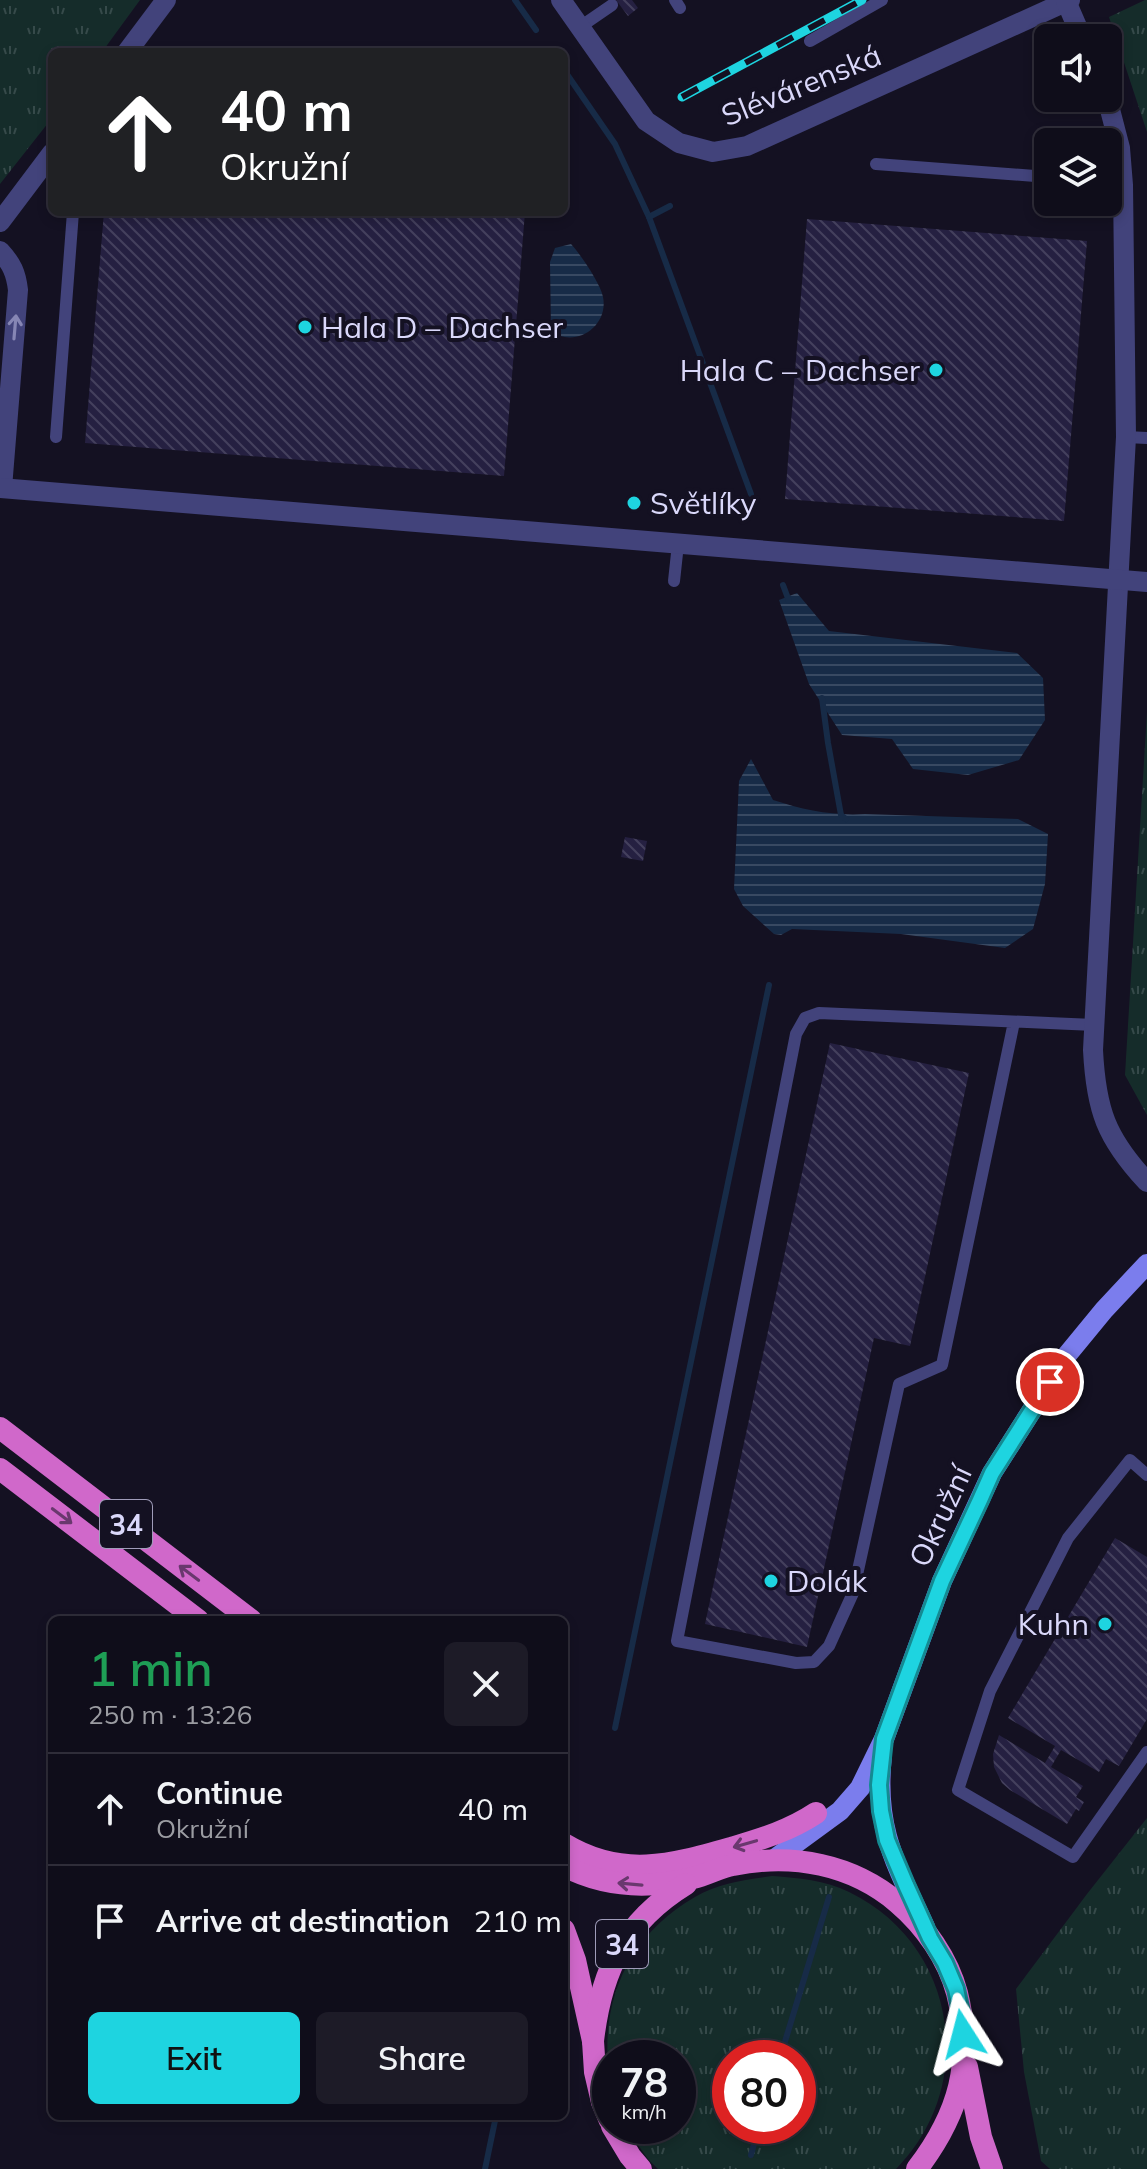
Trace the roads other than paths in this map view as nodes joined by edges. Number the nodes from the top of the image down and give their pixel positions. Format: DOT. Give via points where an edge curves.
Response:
graph roads {
  1 [pos="166,0"];
  2 [pos="561,0"];
  3 [pos="882,0"];
  4 [pos="1068,1"];
  5 [pos="612,5"];
  6 [pos="1077,24"];
  7 [pos="580,27"];
  8 [pos="810,41"];
  9 [pos="137,48"];
  10 [pos="48,164"];
  11 [pos="876,164"];
  12 [pos="1034,176"];
  13 [pos="73,216"];
  14 [pos="1118,216"];
  15 [pos="0,222"];
  16 [pos="0,251"];
  17 [pos="56,437"];
  18 [pos="1137,437"];
  19 [pos="1,488"];
  20 [pos="678,544"];
  21 [pos="1119,580"];
  22 [pos="674,581"];
  23 [pos="1147,582"];
  24 [pos="1014,1022"];
  25 [pos="1094,1025"];
  26 [pos="1147,1182"];
  27 [pos="1147,1264"];
  28 [pos="0,1428"];
  29 [pos="0,1469"];
  30 [pos="1147,1475"];
  31 [pos="193,1616"];
  32 [pos="246,1616"];
  33 [pos="910,1665"];
  34 [pos="884,1739"];
  35 [pos="1147,1752"];
  36 [pos="816,1813"];
  37 [pos="568,1846"];
  38 [pos="773,1860"];
  39 [pos="568,1868"];
  40 [pos="698,1877"];
  41 [pos="930,1938"];
  42 [pos="568,1941"];
  43 [pos="593,2040"];
  44 [pos="593,2040"];
  45 [pos="964,2050"];
  46 [pos="623,2144"];
  47 [pos="635,2165"];
  48 [pos="917,2169"];
  49 [pos="992,2169"];
  1 -- 9 [label="street"];
  2 -- 7 [label="street, Slévárenská"];
  3 -- 8 [label="lane"];
  4 -- 6 [label="street"];
  4 -- 7 [label="street, Slévárenská" via="747,146 713,152 679,143 646,121"];
  5 -- 7 [label="lane"];
  10 -- 15 [label="street"];
  11 -- 12 [label="lane"];
  13 -- 17 [label="lane"];
  14 -- 18 [label="street"];
  19 -- 16 [label="street, one-way" via="18,290 16,274"];
  18 -- 21 [label="street"];
  19 -- 20 [label="street"];
  20 -- 21 [label="street"];
  20 -- 22 [label="lane"];
  21 -- 23 [label="street"];
  21 -- 25 [label="street"];
  24 -- 24 [label="lane" via="819,1013 805,1018 796,1034 677,1641 796,1663 814,1662 829,1646 853,1593 899,1384 942,1365"];
  24 -- 25 [label="lane"];
  25 -- 26 [label="street" via="1095,1087 1103,1119"];
  27 -- 33 [label="main road, Okružní" via="1067,1355 992,1473"];
  32 -- 28 [label="highway, 34, one-way"];
  29 -- 31 [label="highway, 34, one-way"];
  30 -- 35 [label="lane" via="1130,1460 1068,1538 990,1691 958,1790 1073,1857"];
  33 -- 34 [label="main road, Okružní"];
  33 -- 36 [label="main road" via="851,1778"];
  34 -- 38 [label="main road, Okružní" via="860,1788 840,1811"];
  34 -- 41 [label="main road, Okružní" via="879,1785 887,1840"];
  36 -- 37 [label="highway, one-way" via="780,1833 656,1866 592,1858"];
  38 -- 40 [label="highway, 34" via="729,1865"];
  38 -- 41 [label="highway, 34" via="829,1866 858,1877 886,1893"];
  40 -- 39 [label="highway, one-way" via="630,1885"];
  40 -- 43 [label="highway, 34" via="643,1917 622,1944 600,1996"];
  41 -- 45 [label="highway, 34" via="956,1989"];
  42 -- 44 [label="highway, 34"];
  45 -- 48 [label="highway, 34" via="951,2114"];
  45 -- 49 [label="highway, 34"];
  46 -- 47 [label="highway, 34"];
}
